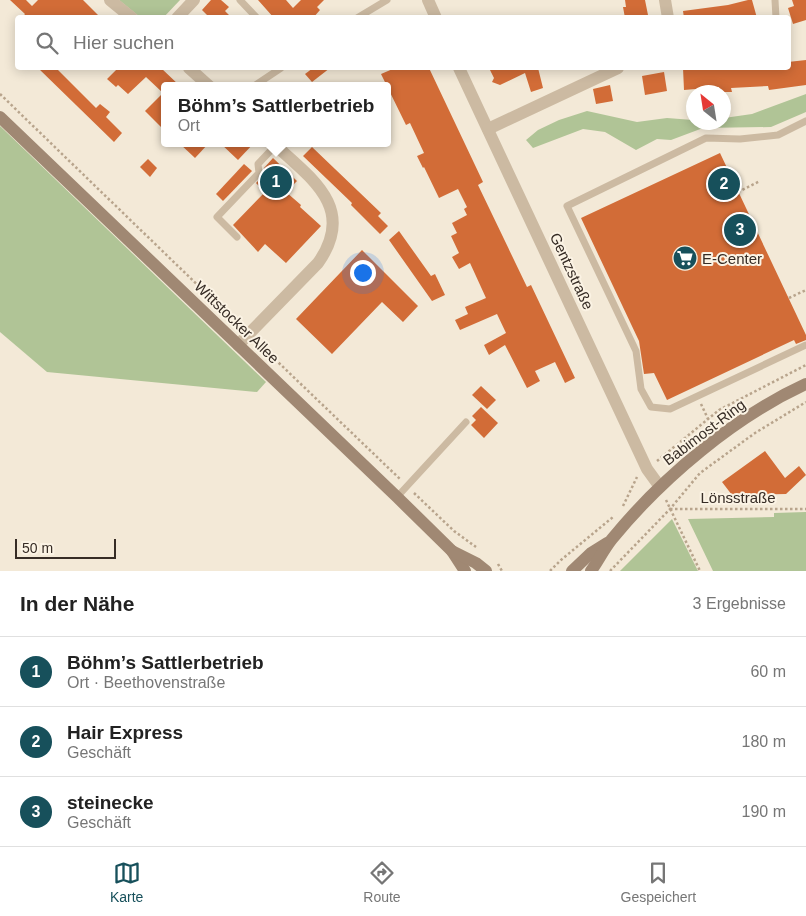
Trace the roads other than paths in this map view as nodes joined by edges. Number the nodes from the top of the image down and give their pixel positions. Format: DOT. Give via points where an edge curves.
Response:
graph roads {
  1 [pos="110,0"];
  2 [pos="194,0"];
  3 [pos="240,0"];
  4 [pos="387,0"];
  5 [pos="428,0"];
  6 [pos="665,0"];
  7 [pos="775,0"];
  8 [pos="128,15"];
  9 [pos="180,15"];
  10 [pos="254,15"];
  11 [pos="362,15"];
  12 [pos="435,15"];
  13 [pos="668,15"];
  14 [pos="776,15"];
  15 [pos="191,70"];
  16 [pos="277,70"];
  17 [pos="460,70"];
  18 [pos="614,70"];
  19 [pos="205,82"];
  20 [pos="260,82"];
  21 [pos="0,117"];
  22 [pos="806,121"];
  23 [pos="488,129"];
  24 [pos="272,147"];
  25 [pos="276,147"];
  26 [pos="238,237"];
  27 [pos="238,345"];
  28 [pos="806,345"];
  29 [pos="806,384"];
  30 [pos="466,422"];
  31 [pos="660,487"];
  32 [pos="397,497"];
  33 [pos="611,540"];
  34 [pos="452,551"];
  35 [pos="466,571"];
  36 [pos="486,571"];
  37 [pos="572,571"];
  38 [pos="591,571"];
  1 -- 8 [label="street"];
  2 -- 9 [label="street"];
  3 -- 10 [label="lane"];
  4 -- 11 [label="lane"];
  5 -- 12 [label="street"];
  6 -- 13 [label="street"];
  7 -- 14 [label="lane"];
  15 -- 19 [label="street"];
  16 -- 20 [label="lane"];
  17 -- 23 [label="street, Gentzstraße"];
  18 -- 23 [label="street"];
  21 -- 27 [label="main road, Wittstocker Allee"];
  22 -- 28 [label="lane" via="778,135 706,138 567,206 636,351 641,389 651,407 670,409"];
  23 -- 31 [label="street, Gentzstraße" via="647,469"];
  24 -- 26 [label="lane" via="258,164 259,173 217,217"];
  25 -- 27 [label="street" via="326,197 334,224 326,251 318,263"];
  27 -- 32 [label="main road, Wittstocker Allee"];
  29 -- 31 [label="main road, Babimost-Ring" via="744,420 702,450"];
  30 -- 32 [label="lane"];
  31 -- 33 [label="main road, Babimost-Ring"];
  32 -- 34 [label="main road, Wittstocker Allee"];
  33 -- 37 [label="main road, Babimost-Ring"];
  33 -- 38 [label="main road, Babimost-Ring"];
  34 -- 35 [label="main road"];
  34 -- 36 [label="main road"];
}
